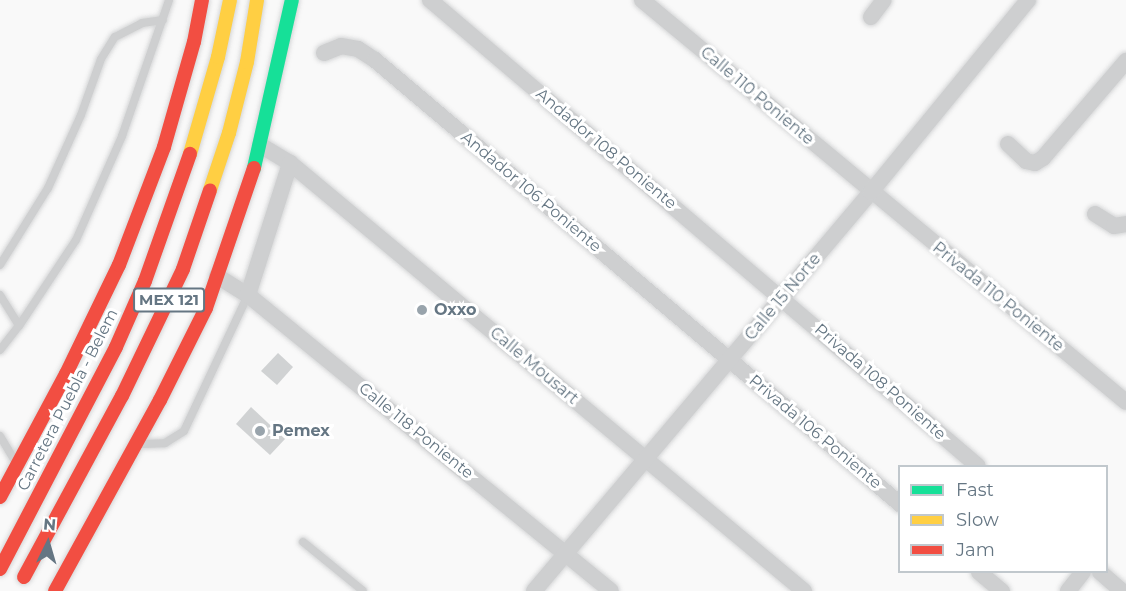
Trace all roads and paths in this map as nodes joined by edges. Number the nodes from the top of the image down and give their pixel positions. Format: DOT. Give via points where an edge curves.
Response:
graph roads {
  1 [pos="169,0"];
  2 [pos="202,0"];
  3 [pos="230,0"];
  4 [pos="257,0"];
  5 [pos="292,0"];
  6 [pos="430,0"];
  7 [pos="642,0"];
  8 [pos="884,0"];
  9 [pos="1028,0"];
  10 [pos="871,17"];
  11 [pos="163,20"];
  12 [pos="324,53"];
  13 [pos="1126,60"];
  14 [pos="1008,144"];
  15 [pos="260,145"];
  16 [pos="290,163"];
  17 [pos="871,192"];
  18 [pos="1095,214"];
  19 [pos="1125,226"];
  20 [pos="0,265"];
  21 [pos="217,276"];
  22 [pos="0,295"];
  23 [pos="248,295"];
  24 [pos="782,298"];
  25 [pos="19,326"];
  26 [pos="0,350"];
  27 [pos="730,360"];
  28 [pos="1126,402"];
  29 [pos="0,436"];
  30 [pos="136,444"];
  31 [pos="647,460"];
  32 [pos="17,464"];
  33 [pos="977,465"];
  34 [pos="0,497"];
  35 [pos="898,502"];
  36 [pos="96,517"];
  37 [pos="303,542"];
  38 [pos="566,552"];
  39 [pos="0,569"];
  40 [pos="980,573"];
  41 [pos="1082,573"];
  42 [pos="1101,573"];
  43 [pos="17,591"];
  44 [pos="56,591"];
  45 [pos="363,591"];
  46 [pos="534,591"];
  47 [pos="611,591"];
  48 [pos="804,591"];
  49 [pos="1002,591"];
  50 [pos="1068,591"];
  51 [pos="1122,591"];
  1 -- 11 [label="lane"];
  2 -- 32 [label="main road" via="164,147 119,265"];
  3 -- 39 [label="main road, Carretera Puebla - Belem / MEX 121, bridge" via="186,170 145,281 116,347"];
  4 -- 43 [label="main road, MEX 121, bridge" via="229,133 183,269 122,396"];
  5 -- 15 [label="main road"];
  6 -- 24 [label="street, Andador 108 Poniente"];
  7 -- 17 [label="street, Calle 110 Poniente"];
  8 -- 10 [label="street"];
  9 -- 17 [label="street, Calle 15 Norte"];
  11 -- 20 [label="lane" via="142,22 115,37 101,59 81,116 48,188"];
  11 -- 25 [label="lane" via="122,136 76,240"];
  12 -- 27 [label="street, Andador 106 Poniente" via="340,46 358,49 375,60"];
  13 -- 14 [label="street" via="1043,158 1035,163 1026,161"];
  15 -- 16 [label="street, Calle Mousart"];
  15 -- 21 [label="main road"];
  16 -- 23 [label="street"];
  16 -- 31 [label="street, Calle Mousart"];
  17 -- 24 [label="street, Calle 15 Norte"];
  17 -- 28 [label="street, Privada 110 Poniente"];
  18 -- 19 [label="street" via="1114,226"];
  21 -- 23 [label="street, Calle 118 Poniente"];
  21 -- 30 [label="main road" via="206,308"];
  22 -- 25 [label="lane"];
  23 -- 30 [label="lane" via="184,431 165,443"];
  23 -- 38 [label="street, Calle 118 Poniente"];
  24 -- 27 [label="street, Calle 15 Norte"];
  24 -- 33 [label="street, Privada 108 Poniente"];
  25 -- 26 [label="lane"];
  27 -- 31 [label="street, Calle 15 Norte"];
  27 -- 35 [label="street, Privada 106 Poniente"];
  29 -- 32 [label="lane"];
  30 -- 36 [label="main road"];
  31 -- 38 [label="street, Calle 15 Norte"];
  31 -- 48 [label="street, Calle Mousart"];
  32 -- 34 [label="main road"];
  32 -- 36 [label="main road" via="42,503 55,510"];
  36 -- 44 [label="main road"];
  37 -- 45 [label="lane"];
  38 -- 46 [label="street, Calle 15 Norte"];
  38 -- 47 [label="street, Calle 118 Poniente"];
  40 -- 49 [label="street"];
  41 -- 50 [label="street"];
  42 -- 51 [label="street"];
}
